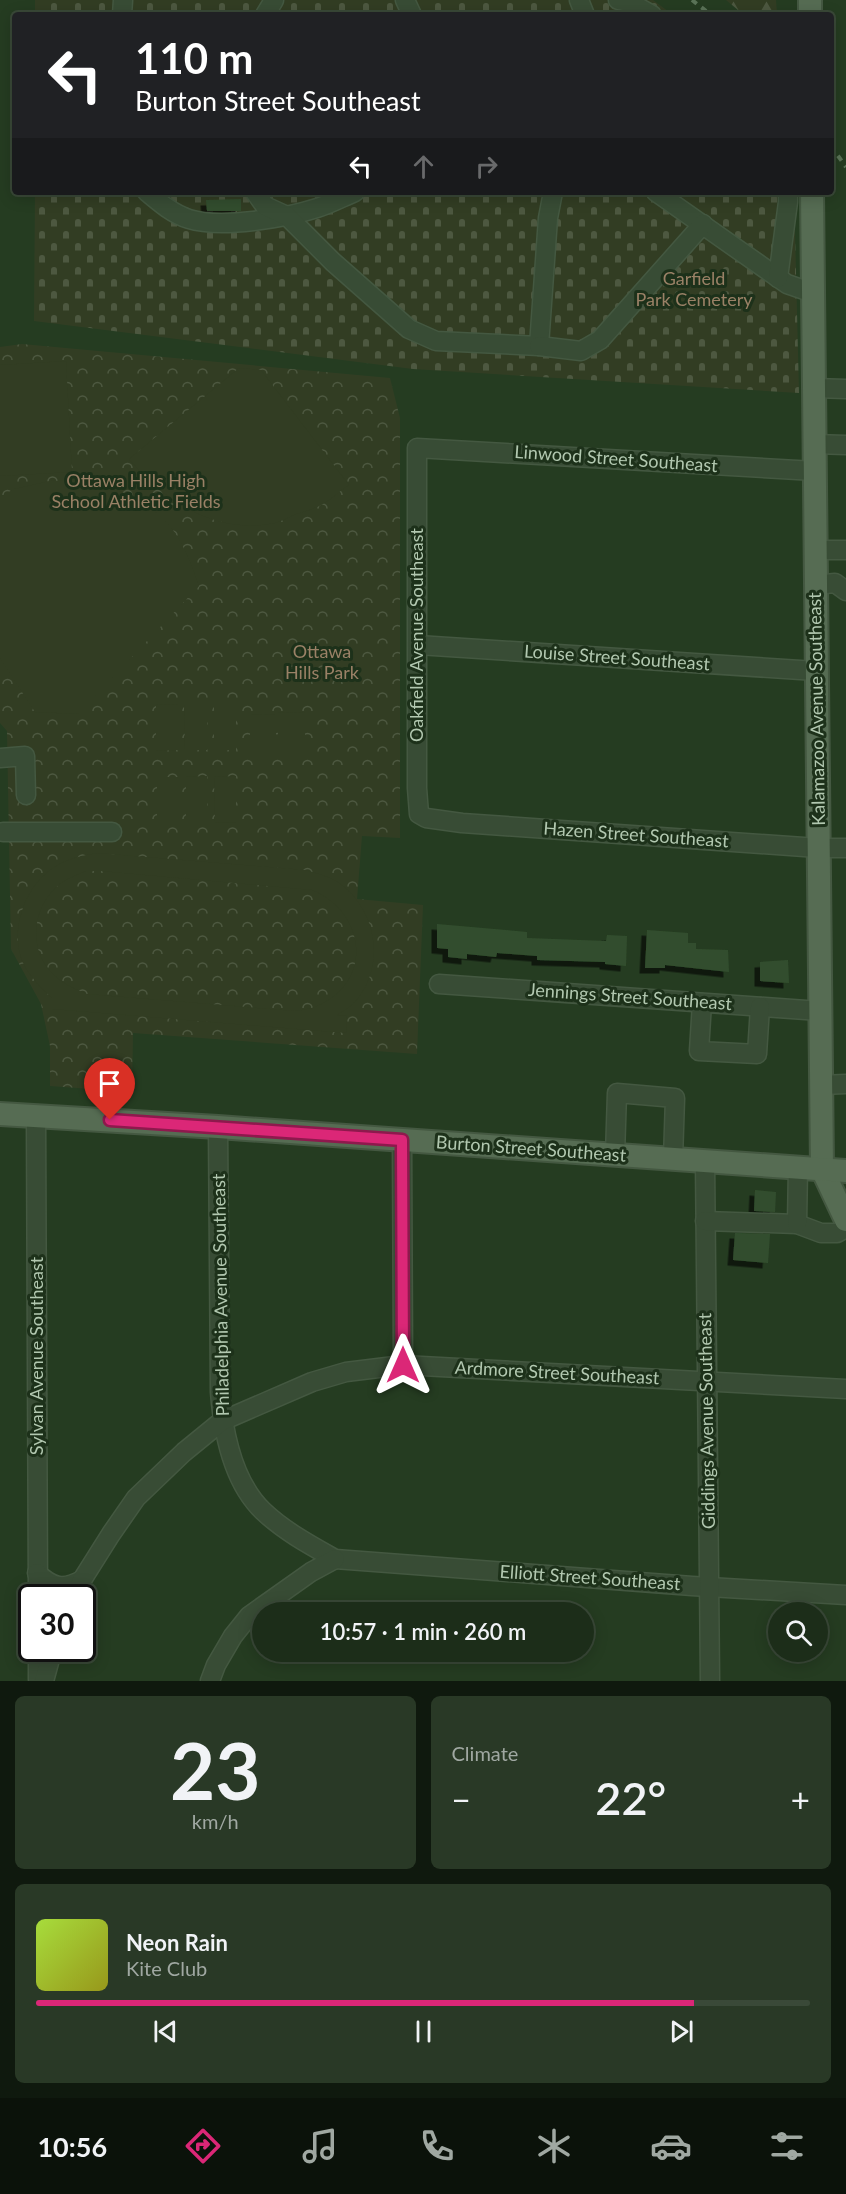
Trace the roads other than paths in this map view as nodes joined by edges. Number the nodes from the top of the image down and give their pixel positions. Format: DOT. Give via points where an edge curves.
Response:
graph roads {
  1 [pos="618,0"];
  2 [pos="647,12"];
  3 [pos="150,195"];
  4 [pos="257,195"];
  5 [pos="348,195"];
  6 [pos="552,195"];
  7 [pos="660,195"];
  8 [pos="788,195"];
  9 [pos="812,195"];
  10 [pos="168,210"];
  11 [pos="207,210"];
  12 [pos="287,216"];
  13 [pos="703,224"];
  14 [pos="778,278"];
  15 [pos="813,293"];
  16 [pos="539,346"];
  17 [pos="814,388"];
  18 [pos="846,389"];
  19 [pos="814,444"];
  20 [pos="846,445"];
  21 [pos="417,448"];
  22 [pos="815,471"];
  23 [pos="846,549"];
  24 [pos="815,550"];
  25 [pos="815,585"];
  26 [pos="846,591"];
  27 [pos="418,645"];
  28 [pos="816,671"];
  29 [pos="0,758"];
  30 [pos="26,795"];
  31 [pos="426,818"];
  32 [pos="3,832"];
  33 [pos="112,832"];
  34 [pos="818,848"];
  35 [pos="846,848"];
  36 [pos="439,984"];
  37 [pos="702,1003"];
  38 [pos="760,1007"];
  39 [pos="820,1011"];
  40 [pos="846,1084"];
  41 [pos="821,1085"];
  42 [pos="0,1114"];
  43 [pos="36,1115"];
  44 [pos="218,1126"];
  45 [pos="402,1140"];
  46 [pos="615,1155"];
  47 [pos="673,1159"];
  48 [pos="705,1161"];
  49 [pos="798,1167"];
  50 [pos="822,1169"];
  51 [pos="846,1171"];
  52 [pos="846,1220"];
  53 [pos="705,1221"];
  54 [pos="797,1224"];
  55 [pos="846,1228"];
  56 [pos="403,1365"];
  57 [pos="706,1381"];
  58 [pos="846,1389"];
  59 [pos="222,1421"];
  60 [pos="335,1559"];
  61 [pos="38,1574"];
  62 [pos="82,1580"];
  63 [pos="38,1584"];
  64 [pos="80,1584"];
  65 [pos="710,1587"];
  66 [pos="846,1595"];
  67 [pos="38,1662"];
  68 [pos="49,1662"];
  69 [pos="38,1681"];
  70 [pos="44,1681"];
  71 [pos="210,1681"];
  72 [pos="710,1681"];
  1 -- 2 [label="street"];
  3 -- 10 [label="street"];
  4 -- 12 [label="street" via="265,206"];
  5 -- 12 [label="street"];
  6 -- 16 [label="street"];
  7 -- 13 [label="street"];
  8 -- 14 [label="street"];
  9 -- 15 [label="main road, Kalamazoo Avenue Southeast"];
  10 -- 11 [label="street"];
  10 -- 12 [label="street" via="190,220 218,223"];
  12 -- 16 [label="street" via="409,329 436,341"];
  13 -- 14 [label="street"];
  13 -- 16 [label="street" via="600,340 581,351"];
  14 -- 15 [label="street"];
  15 -- 17 [label="main road, Kalamazoo Avenue Southeast"];
  17 -- 18 [label="street"];
  17 -- 19 [label="main road, Kalamazoo Avenue Southeast"];
  19 -- 20 [label="street"];
  19 -- 22 [label="main road, Kalamazoo Avenue Southeast"];
  21 -- 22 [label="street, Linwood Street Southeast"];
  21 -- 27 [label="street, Oakfield Avenue Southeast"];
  22 -- 24 [label="main road, Kalamazoo Avenue Southeast"];
  23 -- 24 [label="street"];
  24 -- 25 [label="main road, Kalamazoo Avenue Southeast"];
  25 -- 26 [label="street" via="835,583"];
  25 -- 28 [label="main road, Kalamazoo Avenue Southeast"];
  27 -- 28 [label="street, Louise Street Southeast"];
  27 -- 31 [label="street, Oakfield Avenue Southeast" via="417,788 419,814"];
  28 -- 34 [label="main road, Kalamazoo Avenue Southeast"];
  29 -- 30 [label="street" via="25,756"];
  31 -- 34 [label="street, Hazen Street Southeast"];
  32 -- 33 [label="street"];
  34 -- 35 [label="street, Hazen Street Southeast"];
  34 -- 39 [label="main road, Kalamazoo Avenue Southeast"];
  36 -- 37 [label="street, Jennings Street Southeast"];
  37 -- 38 [label="street, Jennings Street Southeast"];
  37 -- 38 [label="street" via="699,1051 758,1054"];
  38 -- 39 [label="street, Jennings Street Southeast"];
  39 -- 41 [label="main road, Kalamazoo Avenue Southeast"];
  40 -- 41 [label="street"];
  41 -- 50 [label="main road, Kalamazoo Avenue Southeast"];
  42 -- 43 [label="main road, Burton Street Southeast"];
  43 -- 44 [label="main road, Burton Street Southeast"];
  43 -- 61 [label="street, Sylvan Avenue Southeast"];
  44 -- 45 [label="main road, Burton Street Southeast"];
  44 -- 59 [label="street, Philadelphia Avenue Southeast"];
  45 -- 46 [label="main road, Burton Street Southeast"];
  45 -- 56 [label="street"];
  46 -- 47 [label="main road, Burton Street Southeast"];
  46 -- 47 [label="street" via="617,1093 675,1098"];
  47 -- 48 [label="main road, Burton Street Southeast"];
  48 -- 49 [label="main road, Burton Street Southeast"];
  48 -- 53 [label="street, Giddings Avenue Southeast"];
  49 -- 50 [label="main road, Burton Street Southeast"];
  49 -- 54 [label="street"];
  50 -- 51 [label="main road, Burton Street Southeast"];
  50 -- 52 [label="main road, Kalamazoo Avenue Southeast"];
  53 -- 54 [label="street"];
  53 -- 57 [label="street, Giddings Avenue Southeast"];
  54 -- 55 [label="street" via="821,1233 837,1233"];
  56 -- 57 [label="street, Ardmore Street Southeast"];
  56 -- 59 [label="street, Ardmore Street Southeast" via="346,1372 312,1382"];
  57 -- 58 [label="street, Ardmore Street Southeast"];
  57 -- 65 [label="street, Giddings Avenue Southeast"];
  59 -- 60 [label="street, Philadelphia Avenue Southeast" via="243,1483 261,1509"];
  59 -- 62 [label="street, Ardmore Street Southeast" via="136,1498"];
  60 -- 65 [label="street, Elliott Street Southeast"];
  60 -- 71 [label="street" via="249,1616 233,1636"];
  61 -- 62 [label="street" via="48,1584 60,1586"];
  61 -- 63 [label="street, Sylvan Avenue Southeast"];
  62 -- 64 [label="street, Ardmore Street Southeast"];
  65 -- 66 [label="street, Elliott Street Southeast"];
  65 -- 72 [label="street, Giddings Avenue Southeast"];
  67 -- 69 [label="street"];
  68 -- 70 [label="street"];
}
